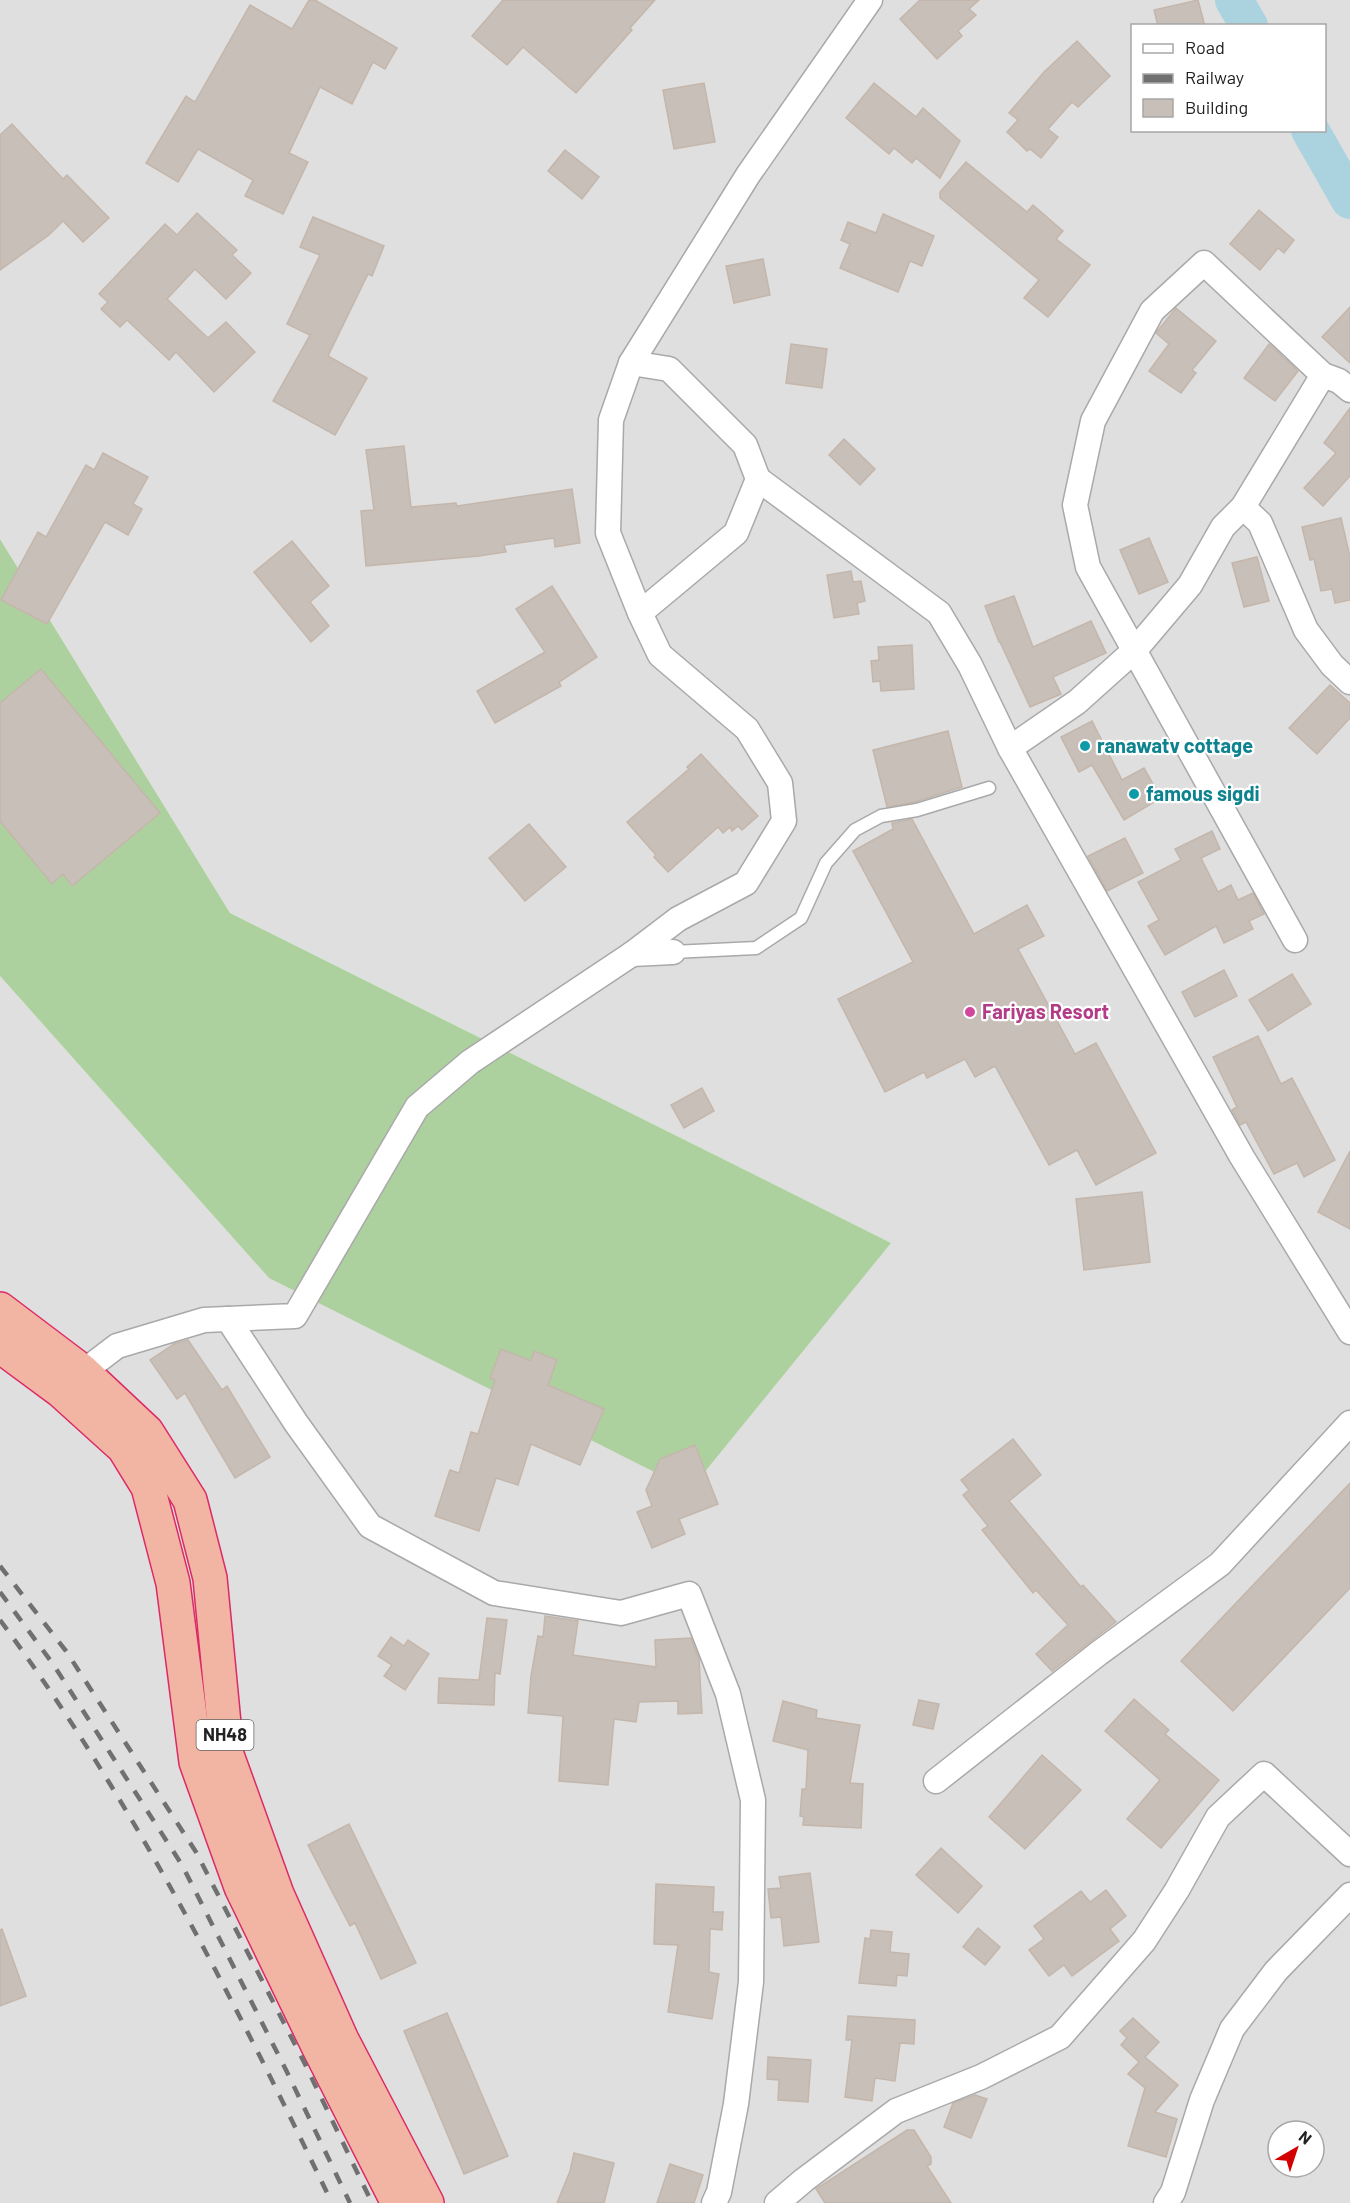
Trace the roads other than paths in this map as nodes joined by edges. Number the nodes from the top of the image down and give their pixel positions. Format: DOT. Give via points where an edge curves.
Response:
graph roads {
  1 [pos="870,0"];
  2 [pos="631,363"];
  3 [pos="1323,375"];
  4 [pos="1350,390"];
  5 [pos="758,479"];
  6 [pos="1244,507"];
  7 [pos="640,613"];
  8 [pos="1135,650"];
  9 [pos="1350,682"];
  10 [pos="1010,748"];
  11 [pos="989,788"];
  12 [pos="1295,940"];
  13 [pos="673,952"];
  14 [pos="632,954"];
  15 [pos="1343,1301"];
  16 [pos="0,1309"];
  17 [pos="228,1319"];
  18 [pos="1350,1332"];
  19 [pos="0,1346"];
  20 [pos="71,1381"];
  21 [pos="1350,1423"];
  22 [pos="936,1781"];
  23 [pos="1350,1854"];
  24 [pos="1350,1895"];
  25 [pos="398,2203"];
  26 [pos="428,2203"];
  27 [pos="714,2203"];
  28 [pos="777,2203"];
  29 [pos="1166,2203"];
  1 -- 2 [label="street" via="748,175"];
  2 -- 5 [label="street" via="669,369 745,445"];
  2 -- 7 [label="street" via="611,420 608,533"];
  3 -- 4 [label="street"];
  3 -- 6 [label="street"];
  3 -- 8 [label="street" via="1204,263 1152,311 1093,421 1075,505 1088,567"];
  5 -- 7 [label="street" via="736,533"];
  5 -- 10 [label="street" via="939,613 970,665"];
  6 -- 8 [label="street" via="1223,527 1190,585"];
  6 -- 9 [label="street" via="1260,523 1306,630"];
  7 -- 14 [label="street" via="660,655 747,729 780,783 784,821 746,883 678,919"];
  8 -- 10 [label="street" via="1077,702"];
  8 -- 12 [label="street"];
  10 -- 15 [label="street" via="1242,1157"];
  11 -- 13 [label="lane" via="917,810 880,816 855,830 826,863 801,918 756,948"];
  13 -- 14 [label="street"];
  14 -- 17 [label="street" via="470,1062 417,1107 295,1316"];
  15 -- 18 [label="street"];
  16 -- 20 [label="highway, NH48"];
  17 -- 20 [label="street" via="204,1320 117,1346"];
  17 -- 27 [label="street" via="296,1424 370,1526 494,1593 621,1613 688,1594 728,1694 753,1800 751,1982 735,2113"];
  19 -- 20 [label="highway, NH48"];
  20 -- 25 [label="highway, NH48" via="148,1487 172,1583 196,1762 241,1887"];
  20 -- 26 [label="highway, NH48" via="147,1432 190,1500 210,1578 227,1755 277,1894 333,2019"];
  21 -- 22 [label="street" via="1220,1564"];
  23 -- 28 [label="street" via="1264,1774 1218,1817 1144,1941 1060,2037 981,2077 896,2111"];
  24 -- 29 [label="street" via="1276,1971 1232,2030 1202,2100"];
}
